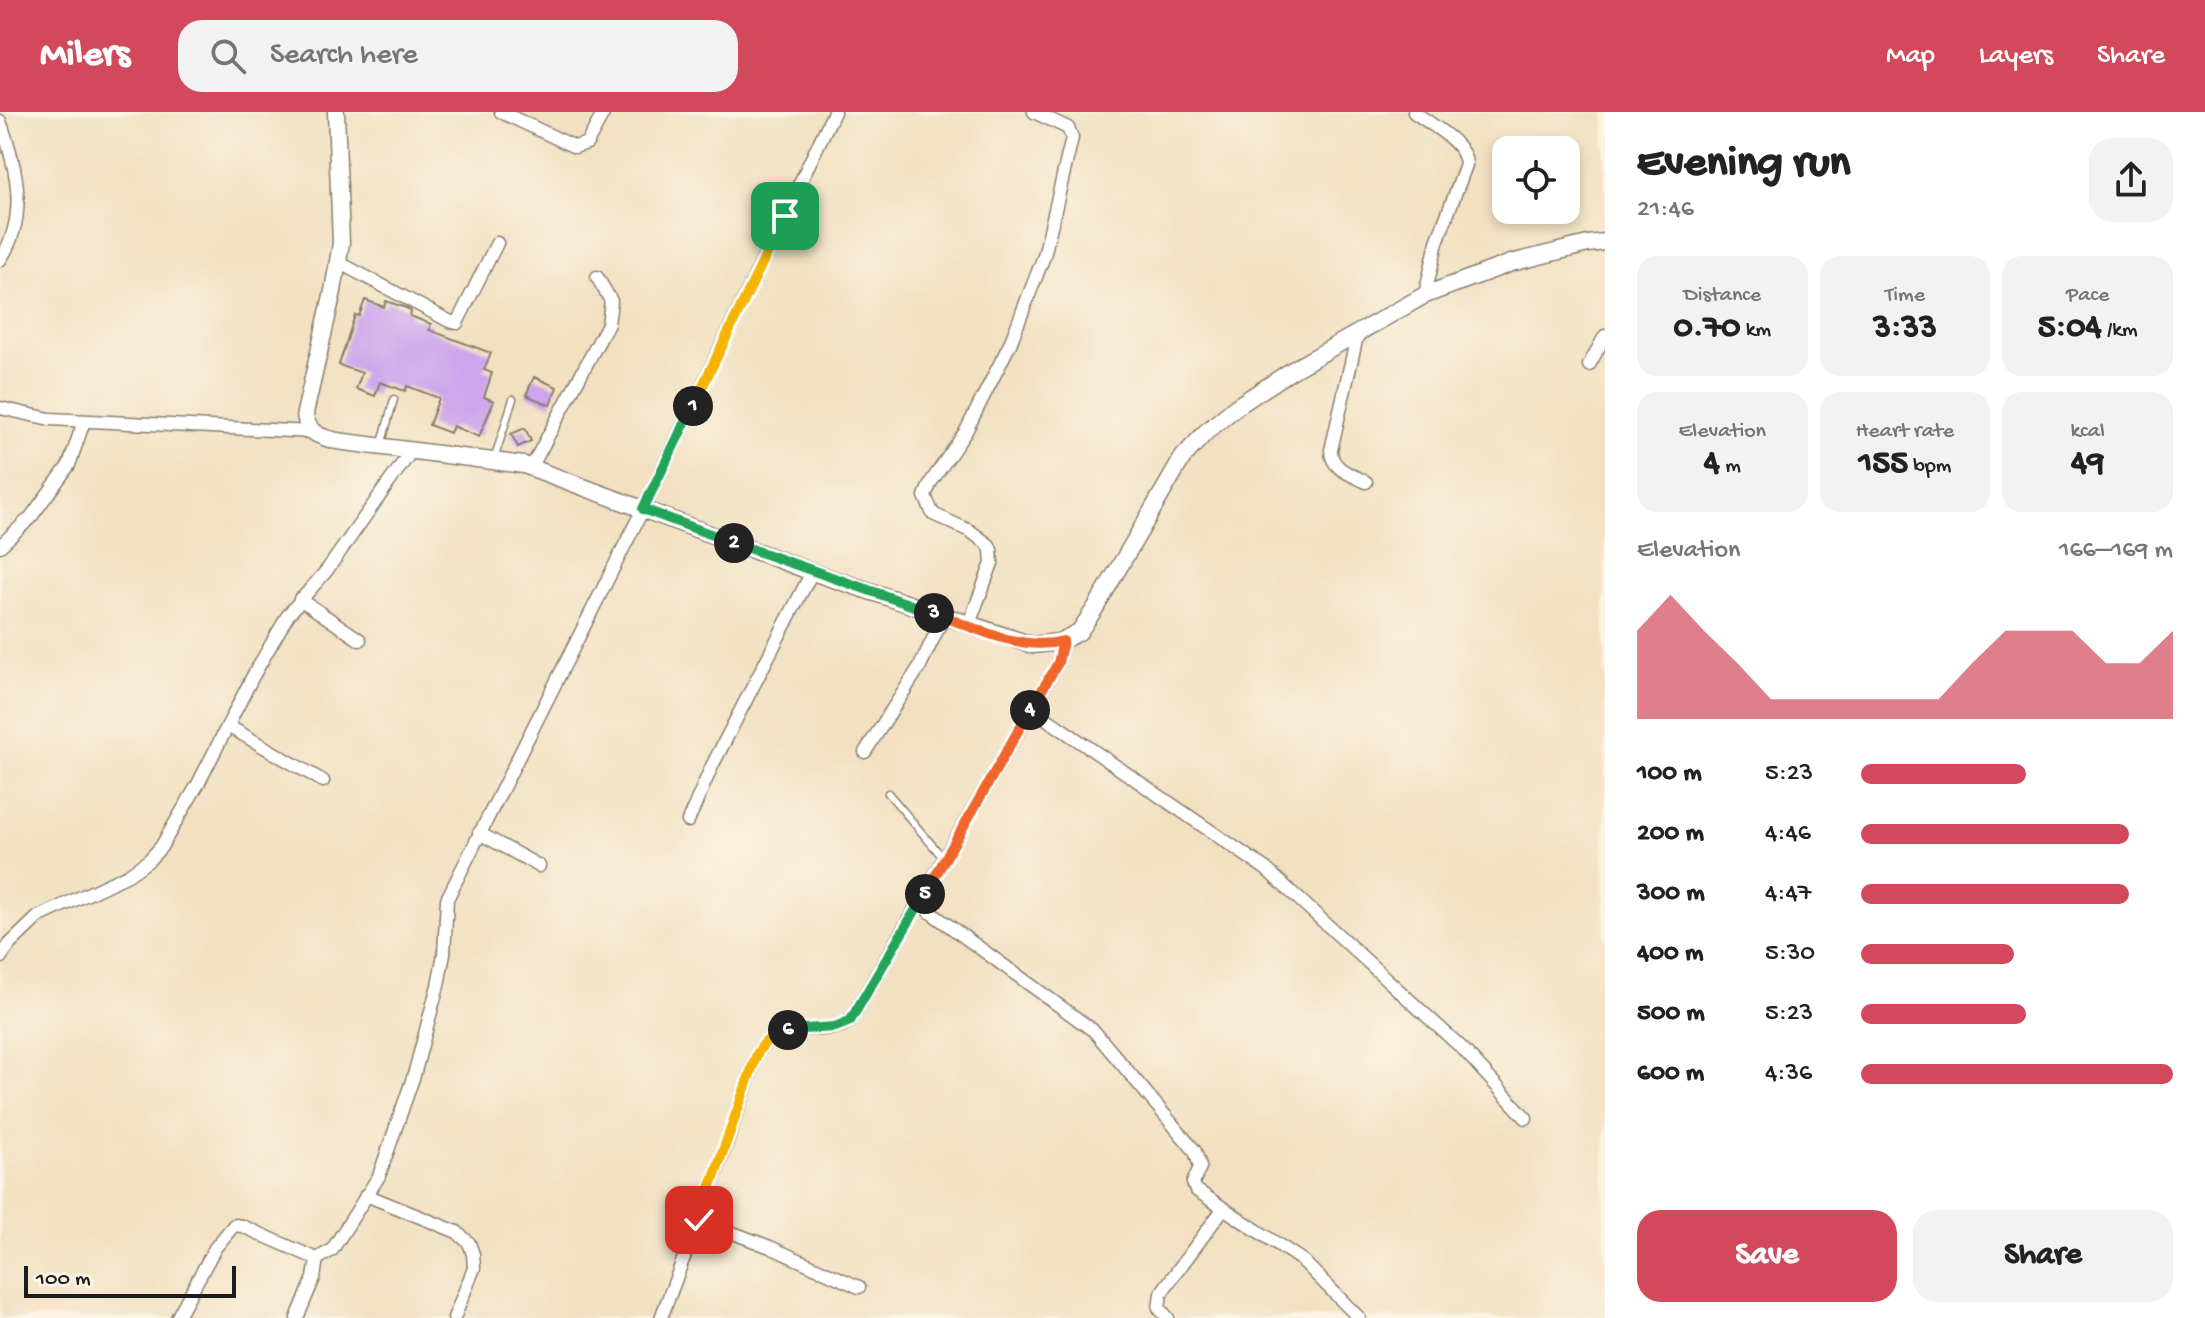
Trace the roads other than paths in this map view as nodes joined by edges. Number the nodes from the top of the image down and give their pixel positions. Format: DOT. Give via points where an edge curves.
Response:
graph roads {
  1 [pos="336,112"];
  2 [pos="501,112"];
  3 [pos="604,112"];
  4 [pos="834,112"];
  5 [pos="1034,112"];
  6 [pos="1414,112"];
  7 [pos="0,121"];
  8 [pos="1605,242"];
  9 [pos="497,243"];
  10 [pos="0,260"];
  11 [pos="338,262"];
  12 [pos="597,277"];
  13 [pos="1425,295"];
  14 [pos="1358,332"];
  15 [pos="1605,336"];
  16 [pos="1589,365"];
  17 [pos="394,399"];
  18 [pos="513,399"];
  19 [pos="0,408"];
  20 [pos="84,421"];
  21 [pos="312,432"];
  22 [pos="381,446"];
  23 [pos="412,450"];
  24 [pos="494,460"];
  25 [pos="531,468"];
  26 [pos="1366,482"];
  27 [pos="643,509"];
  28 [pos="0,546"];
  29 [pos="812,572"];
  30 [pos="300,599"];
  31 [pos="944,616"];
  32 [pos="969,624"];
  33 [pos="360,640"];
  34 [pos="1063,641"];
  35 [pos="1031,708"];
  36 [pos="228,726"];
  37 [pos="865,752"];
  38 [pos="323,781"];
  39 [pos="888,793"];
  40 [pos="688,821"];
  41 [pos="479,833"];
  42 [pos="945,860"];
  43 [pos="539,866"];
  44 [pos="919,904"];
  45 [pos="0,958"];
  46 [pos="1526,1118"];
  47 [pos="366,1195"];
  48 [pos="1223,1209"];
  49 [pos="699,1220"];
  50 [pos="317,1259"];
  51 [pos="859,1287"];
  52 [pos="177,1318"];
  53 [pos="297,1318"];
  54 [pos="454,1318"];
  55 [pos="661,1318"];
  56 [pos="1168,1318"];
  57 [pos="1359,1318"];
  1 -- 11 [label="street"];
  2 -- 3 [label="street" via="575,147 587,143"];
  4 -- 27 [label="street"];
  5 -- 32 [label="street" via="1068,128 1072,138 1044,256 1010,344 966,431 925,496 933,514 970,531 991,550 992,563"];
  6 -- 13 [label="street" via="1466,157"];
  7 -- 10 [label="street" via="18,192 17,223"];
  8 -- 13 [label="street" via="1511,263"];
  9 -- 11 [label="street" via="457,323"];
  11 -- 21 [label="street" via="306,407"];
  12 -- 25 [label="street" via="611,301 608,324"];
  13 -- 14 [label="street"];
  14 -- 26 [label="street" via="1331,459"];
  14 -- 34 [label="street" via="1236,407 1206,432 1183,457 1092,614 1074,637"];
  15 -- 16 [label="street"];
  17 -- 22 [label="lane"];
  18 -- 24 [label="lane"];
  19 -- 20 [label="street"];
  20 -- 21 [label="street"];
  20 -- 28 [label="street" via="69,465 31,517"];
  21 -- 22 [label="street"];
  22 -- 23 [label="street"];
  23 -- 24 [label="street"];
  23 -- 30 [label="street" via="327,570"];
  24 -- 25 [label="street"];
  25 -- 27 [label="street"];
  27 -- 29 [label="street"];
  27 -- 41 [label="street"];
  29 -- 31 [label="street"];
  29 -- 40 [label="street"];
  30 -- 33 [label="street"];
  30 -- 36 [label="street"];
  31 -- 32 [label="street"];
  31 -- 37 [label="street" via="920,666"];
  32 -- 34 [label="street" via="1032,645"];
  34 -- 35 [label="street" via="1058,663"];
  35 -- 42 [label="street"];
  35 -- 46 [label="street" via="1266,869 1463,1049"];
  36 -- 38 [label="street"];
  36 -- 45 [label="street" via="178,820 149,860 38,917"];
  39 -- 42 [label="lane"];
  41 -- 43 [label="street"];
  41 -- 47 [label="street" via="447,899 442,969 418,1060 379,1176"];
  42 -- 44 [label="street"];
  44 -- 48 [label="street" via="1100,1037 1195,1151 1200,1167 1193,1183 1196,1190"];
  44 -- 49 [label="street" via="850,1021 787,1030 764,1042"];
  47 -- 50 [label="street" via="332,1250"];
  47 -- 54 [label="street" via="457,1232 469,1243 474,1268"];
  48 -- 56 [label="street" via="1161,1293 1159,1308"];
  48 -- 57 [label="street" via="1303,1261"];
  49 -- 51 [label="street"];
  49 -- 55 [label="street"];
  50 -- 52 [label="street" via="234,1225 215,1248"];
  50 -- 53 [label="street"];
}
